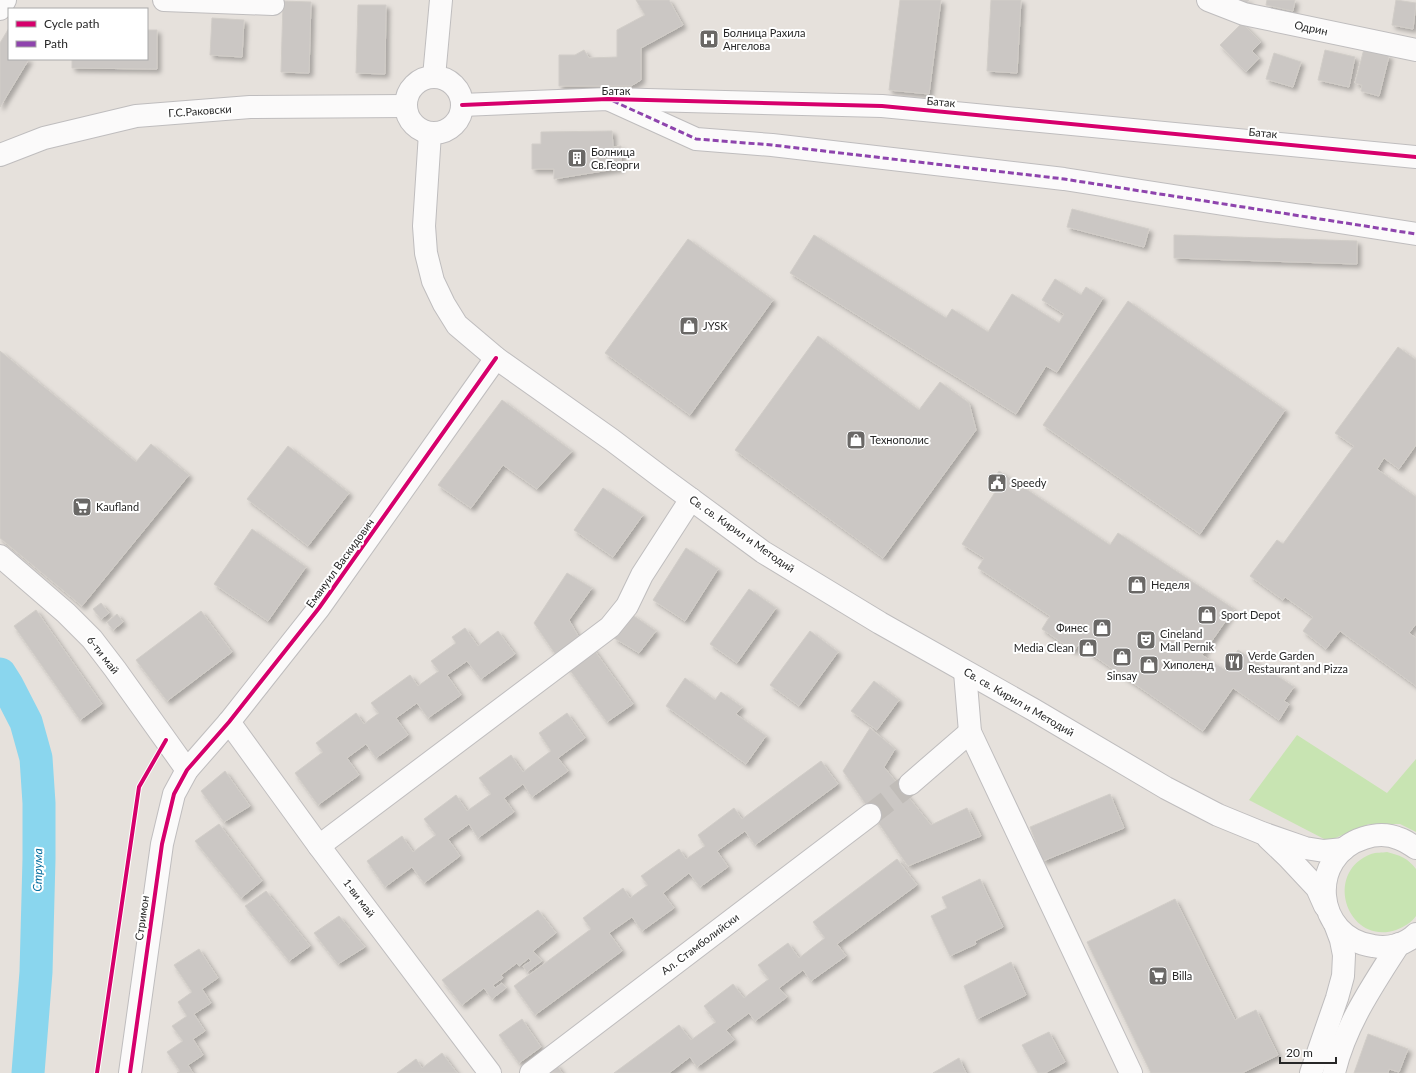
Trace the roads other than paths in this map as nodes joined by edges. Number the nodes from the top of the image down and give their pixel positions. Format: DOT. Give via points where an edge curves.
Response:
graph roads {
  1 [pos="5,0"];
  2 [pos="164,0"];
  3 [pos="441,0"];
  4 [pos="1208,0"];
  5 [pos="191,1"];
  6 [pos="273,4"];
  7 [pos="0,9"];
  8 [pos="1416,50"];
  9 [pos="434,77"];
  10 [pos="608,99"];
  11 [pos="462,105"];
  12 [pos="406,106"];
  13 [pos="430,133"];
  14 [pos="0,155"];
  15 [pos="1416,157"];
  16 [pos="1416,234"];
  17 [pos="496,358"];
  18 [pos="691,499"];
  19 [pos="0,556"];
  20 [pos="965,672"];
  21 [pos="229,722"];
  22 [pos="970,732"];
  23 [pos="187,770"];
  24 [pos="910,784"];
  25 [pos="870,815"];
  26 [pos="1262,833"];
  27 [pos="1411,843"];
  28 [pos="319,846"];
  29 [pos="1344,849"];
  30 [pos="1331,917"];
  31 [pos="1408,939"];
  32 [pos="1124,1071"];
  33 [pos="130,1073"];
  34 [pos="490,1073"];
  35 [pos="531,1073"];
  36 [pos="1311,1073"];
  37 [pos="1334,1073"];
  1 -- 7 [label="street"];
  2 -- 5 [label="street"];
  3 -- 9 [label="street"];
  4 -- 8 [label="street, Одрин" via="1244,14"];
  5 -- 6 [label="street"];
  9 -- 11 [label="street" via="446,79 453,84 459,91"];
  9 -- 12 [label="street" via="427,77 412,87"];
  10 -- 11 [label="street, Батак"];
  10 -- 15 [label="street, Батак" via="882,106"];
  10 -- 16 [label="street" via="696,139 772,145 1064,179"];
  11 -- 13 [label="street" via="454,126 446,131"];
  12 -- 13 [label="street" via="411,122"];
  12 -- 14 [label="street, Г.С.Раковски" via="250,107 136,116 44,138"];
  13 -- 17 [label="street, Св. св. Кирил и Методий" via="424,226 426,253 433,281 457,325"];
  17 -- 18 [label="street, Св. св. Кирил и Методий"];
  17 -- 21 [label="street, Емануил Васкидович" via="319,608"];
  18 -- 20 [label="street, Св. св. Кирил и Методий" via="763,552"];
  18 -- 28 [label="street" via="642,575 628,606 610,627"];
  19 -- 23 [label="street, 6-ти май" via="92,639"];
  20 -- 22 [label="street"];
  20 -- 26 [label="street, Св. св. Кирил и Методий" via="1166,788 1218,815"];
  21 -- 23 [label="street, Емануил Васкидович"];
  21 -- 28 [label="street, 1-ви май"];
  22 -- 24 [label="street"];
  22 -- 32 [label="street"];
  23 -- 33 [label="street, Стримон" via="174,794 162,844"];
  25 -- 35 [label="street, Ал. Стамболийски"];
  26 -- 29 [label="street, Св. св. Кирил и Методий" via="1305,848 1324,851"];
  26 -- 30 [label="street, Св. св. Кирил и Методий" via="1317,888"];
  27 -- 29 [label="street" via="1386,835 1371,836 1357,840"];
  28 -- 34 [label="street, 1-ви май"];
  29 -- 30 [label="street" via="1333,861 1326,876 1324,893"];
  30 -- 31 [label="street" via="1348,937 1364,945 1382,948"];
  30 -- 36 [label="street, Св. св. Кирил и Методий" via="1341,940 1344,955 1342,976 1338,998"];
  31 -- 37 [label="street" via="1355,1014"];
}
